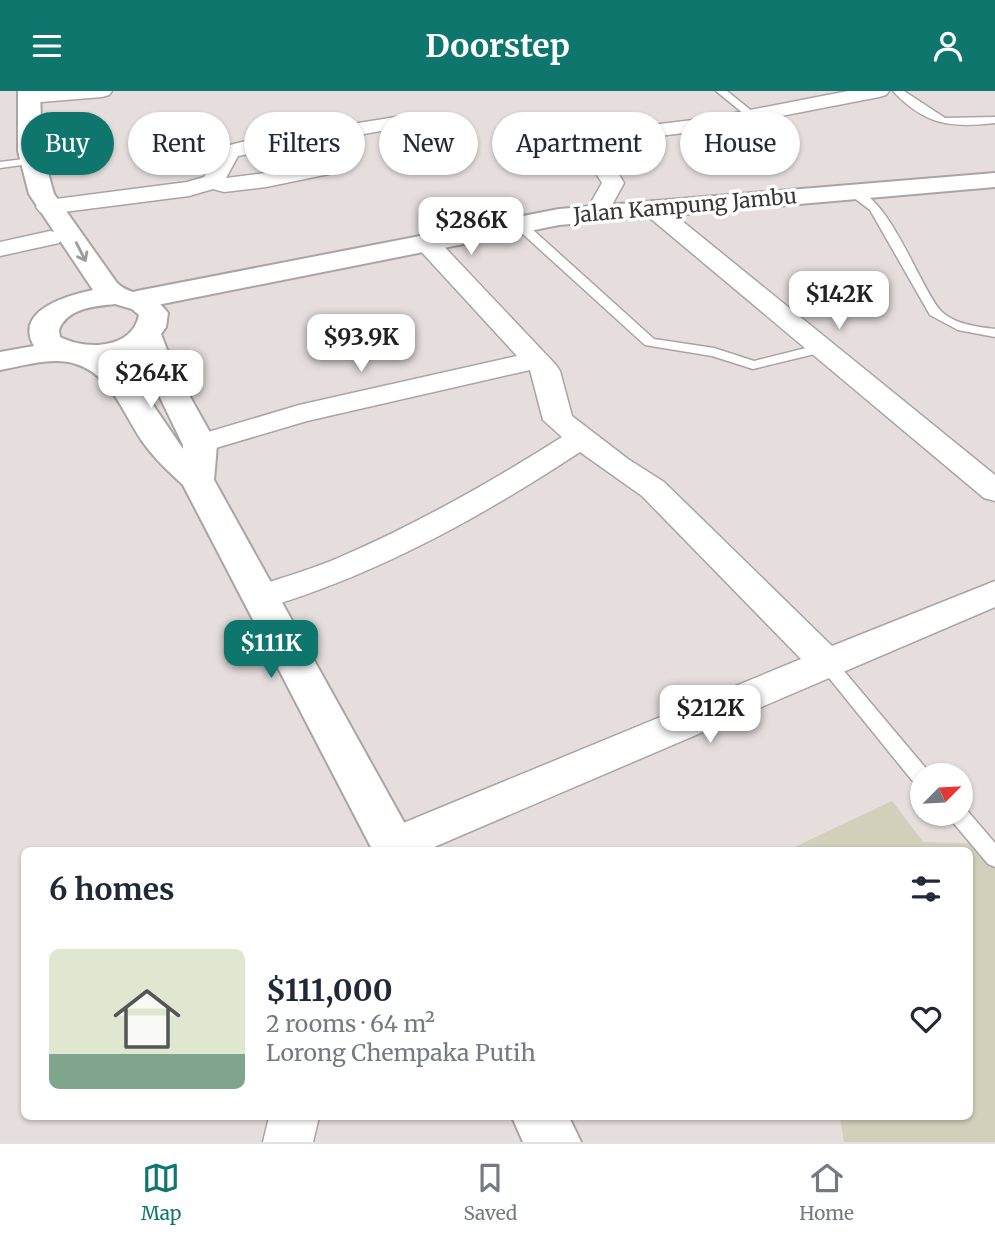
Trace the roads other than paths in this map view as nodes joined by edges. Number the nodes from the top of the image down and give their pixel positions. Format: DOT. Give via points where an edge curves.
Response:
graph roads {
  1 [pos="102,91"];
  2 [pos="721,91"];
  3 [pos="879,91"];
  4 [pos="898,91"];
  5 [pos="29,94"];
  6 [pos="29,112"];
  7 [pos="749,112"];
  8 [pos="769,112"];
  9 [pos="995,120"];
  10 [pos="379,126"];
  11 [pos="680,127"];
  12 [pos="21,162"];
  13 [pos="0,165"];
  14 [pos="37,175"];
  15 [pos="286,175"];
  16 [pos="995,180"];
  17 [pos="213,182"];
  18 [pos="853,192"];
  19 [pos="48,207"];
  20 [pos="652,208"];
  21 [pos="598,211"];
  22 [pos="518,223"];
  23 [pos="426,242"];
  24 [pos="0,249"];
  25 [pos="56,283"];
  26 [pos="139,312"];
  27 [pos="995,333"];
  28 [pos="0,342"];
  29 [pos="822,348"];
  30 [pos="74,354"];
  31 [pos="537,360"];
  32 [pos="0,361"];
  33 [pos="581,438"];
  34 [pos="198,462"];
  35 [pos="995,491"];
  36 [pos="995,593"];
  37 [pos="261,597"];
  38 [pos="827,663"];
  39 [pos="910,763"];
  40 [pos="968,826"];
  41 [pos="393,847"];
  42 [pos="399,847"];
  43 [pos="990,851"];
  44 [pos="293,1120"];
  45 [pos="541,1120"];
  46 [pos="288,1142"];
  47 [pos="553,1142"];
  1 -- 5 [label="street"];
  2 -- 7 [label="lane"];
  3 -- 8 [label="street"];
  4 -- 9 [label="lane" via="938,121"];
  5 -- 6 [label="main road"];
  10 -- 17 [label="street" via="230,152"];
  11 -- 21 [label="street" via="589,139 613,183"];
  12 -- 13 [label="lane"];
  14 -- 19 [label="main road"];
  15 -- 17 [label="street" via="224,185"];
  16 -- 18 [label="main road, Jalan Kampung Jambu"];
  17 -- 19 [label="street"];
  18 -- 20 [label="main road, Jalan Kampung Jambu"];
  18 -- 27 [label="lane" via="875,208 935,312 964,328"];
  19 -- 25 [label="main road"];
  19 -- 26 [label="main road, one-way" via="71,234 98,281"];
  20 -- 21 [label="main road, Jalan Kampung Jambu"];
  20 -- 29 [label="street"];
  21 -- 22 [label="main road, Jalan Kampung Jambu"];
  22 -- 23 [label="main road, Jalan Kampung Jambu"];
  22 -- 29 [label="lane" via="650,342 714,352 753,365"];
  23 -- 26 [label="main road, Jalan Kampung Jambu" via="186,305"];
  23 -- 31 [label="street"];
  24 -- 25 [label="street"];
  25 -- 26 [label="main road"];
  25 -- 28 [label="main road"];
  25 -- 30 [label="main road" via="43,333 46,342"];
  26 -- 30 [label="main road" via="126,348"];
  26 -- 34 [label="main road"];
  29 -- 35 [label="street"];
  30 -- 32 [label="main road"];
  30 -- 34 [label="main road" via="102,363 119,377 166,449"];
  31 -- 33 [label="street" via="546,371 558,420"];
  31 -- 34 [label="street" via="299,414"];
  33 -- 37 [label="street" via="415,535 350,566"];
  33 -- 38 [label="street" via="653,489"];
  34 -- 37 [label="main road"];
  36 -- 38 [label="street"];
  37 -- 41 [label="main road"];
  38 -- 39 [label="lane"];
  38 -- 42 [label="street"];
  40 -- 43 [label="lane"];
  44 -- 46 [label="street"];
  45 -- 47 [label="main road"];
}
